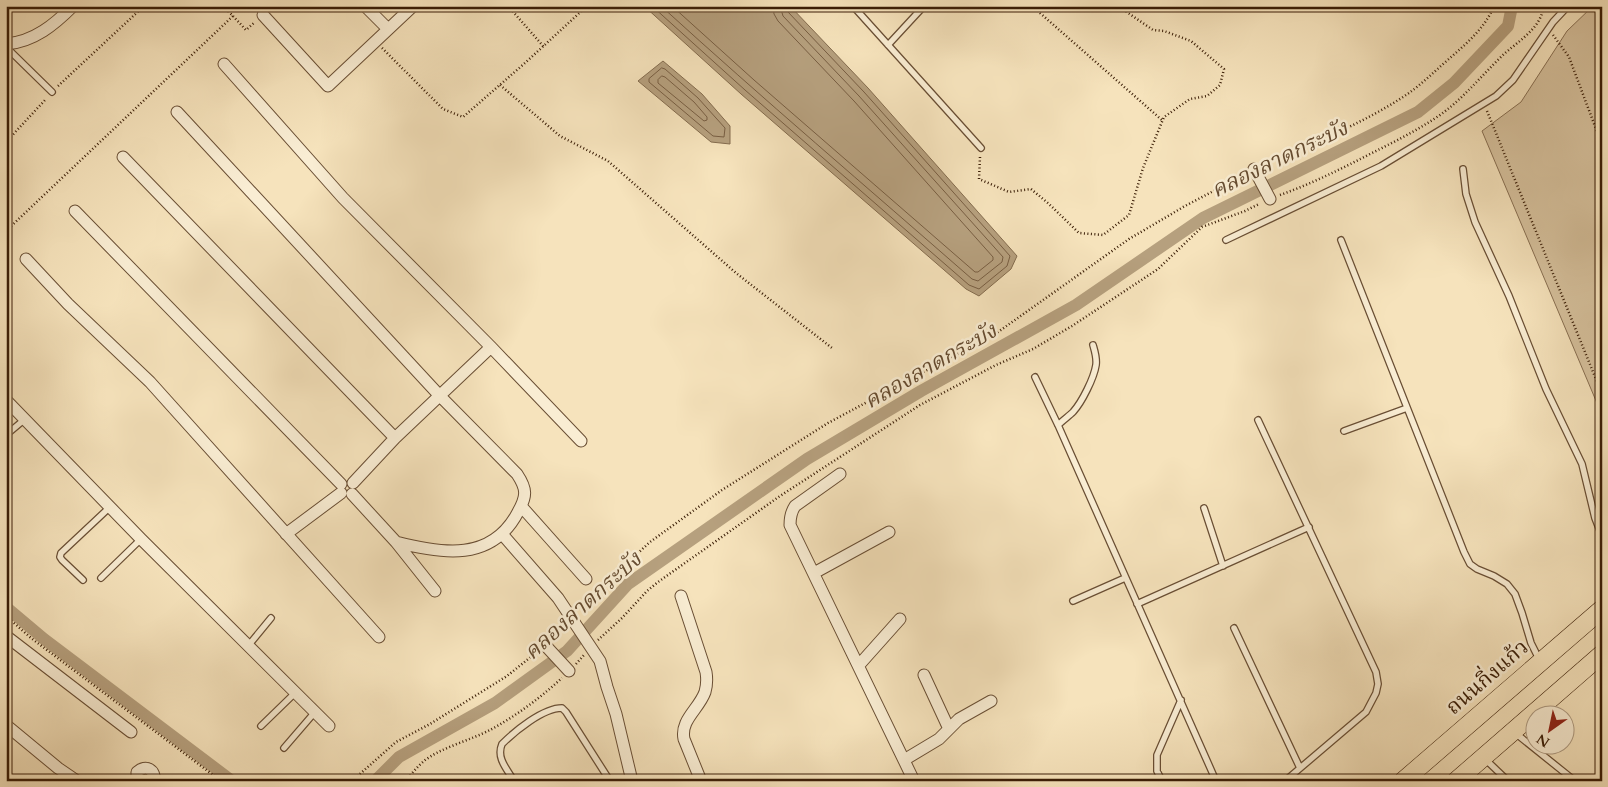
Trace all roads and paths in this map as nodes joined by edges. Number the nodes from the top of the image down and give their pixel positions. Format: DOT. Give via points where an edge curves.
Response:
graph roads {
  1 [pos="73,6"];
  2 [pos="144,6"];
  3 [pos="223,6"];
  4 [pos="366,6"];
  5 [pos="413,6"];
  6 [pos="508,6"];
  7 [pos="586,6"];
  8 [pos="853,6"];
  9 [pos="924,6"];
  10 [pos="1032,6"];
  11 [pos="1118,6"];
  12 [pos="1494,6"];
  13 [pos="1543,6"];
  14 [pos="1568,6"];
  15 [pos="263,15"];
  16 [pos="388,29"];
  17 [pos="1547,31"];
  18 [pos="375,42"];
  19 [pos="888,45"];
  20 [pos="6,46"];
  21 [pos="544,47"];
  22 [pos="224,64"];
  23 [pos="500,85"];
  24 [pos="52,92"];
  25 [pos="1483,103"];
  26 [pos="177,112"];
  27 [pos="1163,121"];
  28 [pos="6,142"];
  29 [pos="1602,145"];
  30 [pos="981,148"];
  31 [pos="123,157"];
  32 [pos="1254,169"];
  33 [pos="1463,169"];
  34 [pos="1270,199"];
  35 [pos="75,211"];
  36 [pos="6,231"];
  37 [pos="1226,240"];
  38 [pos="1342,240"];
  39 [pos="26,259"];
  40 [pos="1093,345"];
  41 [pos="490,347"];
  42 [pos="832,348"];
  43 [pos="1035,377"];
  44 [pos="1602,394"];
  45 [pos="439,395"];
  46 [pos="6,400"];
  47 [pos="1407,408"];
  48 [pos="25,419"];
  49 [pos="1258,420"];
  50 [pos="1058,425"];
  51 [pos="1344,432"];
  52 [pos="6,435"];
  53 [pos="395,438"];
  54 [pos="581,442"];
  55 [pos="840,474"];
  56 [pos="346,488"];
  57 [pos="522,506"];
  58 [pos="110,507"];
  59 [pos="1204,508"];
  60 [pos="1310,528"];
  61 [pos="889,532"];
  62 [pos="286,534"];
  63 [pos="502,534"];
  64 [pos="1602,536"];
  65 [pos="141,539"];
  66 [pos="396,542"];
  67 [pos="1223,566"];
  68 [pos="814,573"];
  69 [pos="101,578"];
  70 [pos="1125,578"];
  71 [pos="586,579"];
  72 [pos="83,580"];
  73 [pos="435,591"];
  74 [pos="681,596"];
  75 [pos="1073,601"];
  76 [pos="1137,604"];
  77 [pos="1602,609"];
  78 [pos="576,610"];
  79 [pos="6,616"];
  80 [pos="271,618"];
  81 [pos="900,619"];
  82 [pos="567,622"];
  83 [pos="1234,628"];
  84 [pos="6,636"];
  85 [pos="379,637"];
  86 [pos="595,643"];
  87 [pos="248,646"];
  88 [pos="546,646"];
  89 [pos="589,650"];
  90 [pos="1602,654"];
  91 [pos="1540,661"];
  92 [pos="859,665"];
  93 [pos="568,670"];
  94 [pos="924,674"];
  95 [pos="295,693"];
  96 [pos="1181,700"];
  97 [pos="991,701"];
  98 [pos="315,712"];
  99 [pos="6,725"];
  100 [pos="262,726"];
  101 [pos="329,726"];
  102 [pos="949,729"];
  103 [pos="1512,731"];
  104 [pos="131,732"];
  105 [pos="284,748"];
  106 [pos="1482,757"];
  107 [pos="904,760"];
  108 [pos="1300,768"];
  109 [pos="133,779"];
  110 [pos="77,781"];
  111 [pos="154,781"];
  112 [pos="221,781"];
  113 [pos="352,781"];
  114 [pos="406,781"];
  115 [pos="514,781"];
  116 [pos="610,781"];
  117 [pos="632,781"];
  118 [pos="701,781"];
  119 [pos="914,781"];
  120 [pos="1162,781"];
  121 [pos="1216,781"];
  122 [pos="1285,781"];
  123 [pos="1403,781"];
  124 [pos="1456,781"];
  125 [pos="1508,781"];
  126 [pos="1575,781"];
  1 -- 20 [label="street" via="55,24 33,37"];
  2 -- 24 [label="path"];
  3 -- 36 [label="path" via="233,16"];
  4 -- 16 [label="street"];
  5 -- 16 [label="street"];
  6 -- 21 [label="path"];
  7 -- 21 [label="path"];
  8 -- 19 [label="lane"];
  9 -- 19 [label="lane"];
  10 -- 27 [label="path"];
  11 -- 27 [label="path" via="1153,30 1191,41 1224,69 1220,85 1207,96 1190,98"];
  12 -- 32 [label="path" via="1490,17 1476,34 1411,92 1363,119"];
  13 -- 34 [label="path" via="1541,16 1531,30 1463,97 1440,115 1321,179"];
  14 -- 17 [label="lane"];
  15 -- 18 [label="street" via="328,86"];
  16 -- 18 [label="street"];
  17 -- 25 [label="lane" via="1513,80"];
  17 -- 29 [label="path" via="1556,36 1569,57"];
  18 -- 23 [label="path" via="443,109 463,117"];
  19 -- 30 [label="lane"];
  20 -- 24 [label="lane"];
  21 -- 23 [label="path"];
  22 -- 41 [label="street" via="344,198"];
  23 -- 42 [label="path" via="560,136 608,161 736,273"];
  24 -- 28 [label="path"];
  25 -- 37 [label="lane" via="1381,166"];
  25 -- 44 [label="path"];
  26 -- 45 [label="street"];
  27 -- 30 [label="path" via="1128,215 1103,235 1079,233 1031,189 1010,192 979,179"];
  31 -- 53 [label="street"];
  32 -- 34 [label="street"];
  32 -- 78 [label="path" via="1129,239 998,332 828,422 722,490 650,542"];
  33 -- 64 [label="lane" via="1466,194 1475,222 1546,389 1582,464"];
  34 -- 86 [label="path" via="1202,226 1158,269 1072,326 1034,349 920,405 847,451 658,582"];
  35 -- 56 [label="street"];
  38 -- 47 [label="lane"];
  39 -- 62 [label="street" via="150,382"];
  40 -- 50 [label="lane" via="1096,366 1085,392 1073,412"];
  41 -- 45 [label="street"];
  41 -- 54 [label="street"];
  43 -- 50 [label="lane"];
  45 -- 53 [label="street"];
  45 -- 57 [label="street" via="517,474 525,490"];
  46 -- 48 [label="street"];
  47 -- 51 [label="lane"];
  47 -- 91 [label="lane" via="1470,564 1507,584 1515,594 1530,643"];
  48 -- 52 [label="lane"];
  48 -- 58 [label="street"];
  49 -- 60 [label="lane"];
  50 -- 70 [label="lane"];
  53 -- 56 [label="street"];
  55 -- 68 [label="street" via="796,506 790,517 790,525"];
  56 -- 62 [label="street"];
  56 -- 66 [label="street"];
  57 -- 63 [label="street"];
  57 -- 71 [label="street"];
  58 -- 65 [label="street"];
  58 -- 72 [label="lane" via="61,553 62,560"];
  59 -- 67 [label="lane"];
  60 -- 67 [label="lane"];
  60 -- 108 [label="lane" via="1376,672 1378,684 1366,712"];
  61 -- 68 [label="street"];
  62 -- 85 [label="street"];
  63 -- 66 [label="street" via="466,551 439,551"];
  63 -- 117 [label="street" via="558,598 600,661"];
  65 -- 69 [label="lane"];
  65 -- 87 [label="street"];
  66 -- 73 [label="street"];
  67 -- 76 [label="lane"];
  68 -- 92 [label="street"];
  70 -- 75 [label="lane"];
  70 -- 76 [label="lane"];
  74 -- 118 [label="street" via="707,679 704,693 685,723 683,732"];
  76 -- 96 [label="lane"];
  77 -- 91 [label="main road, ถนนกิ่งแก้ว"];
  79 -- 112 [label="path"];
  80 -- 87 [label="lane"];
  81 -- 92 [label="street"];
  82 -- 88 [label="path"];
  83 -- 108 [label="lane"];
  84 -- 104 [label="street"];
  87 -- 95 [label="street"];
  88 -- 93 [label="street"];
  88 -- 113 [label="path" via="507,676 396,742"];
  89 -- 93 [label="path"];
  90 -- 103 [label="main road"];
  91 -- 123 [label="main road, ถนนกิ่งแก้ว"];
  92 -- 107 [label="street"];
  93 -- 114 [label="path" via="547,692 521,711 490,730 429,758"];
  94 -- 102 [label="street"];
  95 -- 98 [label="street"];
  95 -- 100 [label="lane"];
  96 -- 120 [label="lane" via="1157,755 1157,771"];
  96 -- 121 [label="lane"];
  97 -- 102 [label="street"];
  98 -- 101 [label="street"];
  98 -- 105 [label="lane"];
  99 -- 110 [label="street"];
  102 -- 107 [label="street" via="939,739"];
  103 -- 106 [label="main road"];
  103 -- 126 [label="lane"];
  106 -- 124 [label="main road"];
  106 -- 125 [label="lane"];
  107 -- 119 [label="street"];
  108 -- 122 [label="lane"];
  109 -- 111 [label="street" via="141,768 150,768"];
  115 -- 116 [label="lane" via="500,758 502,744 528,722 562,708"];
}
